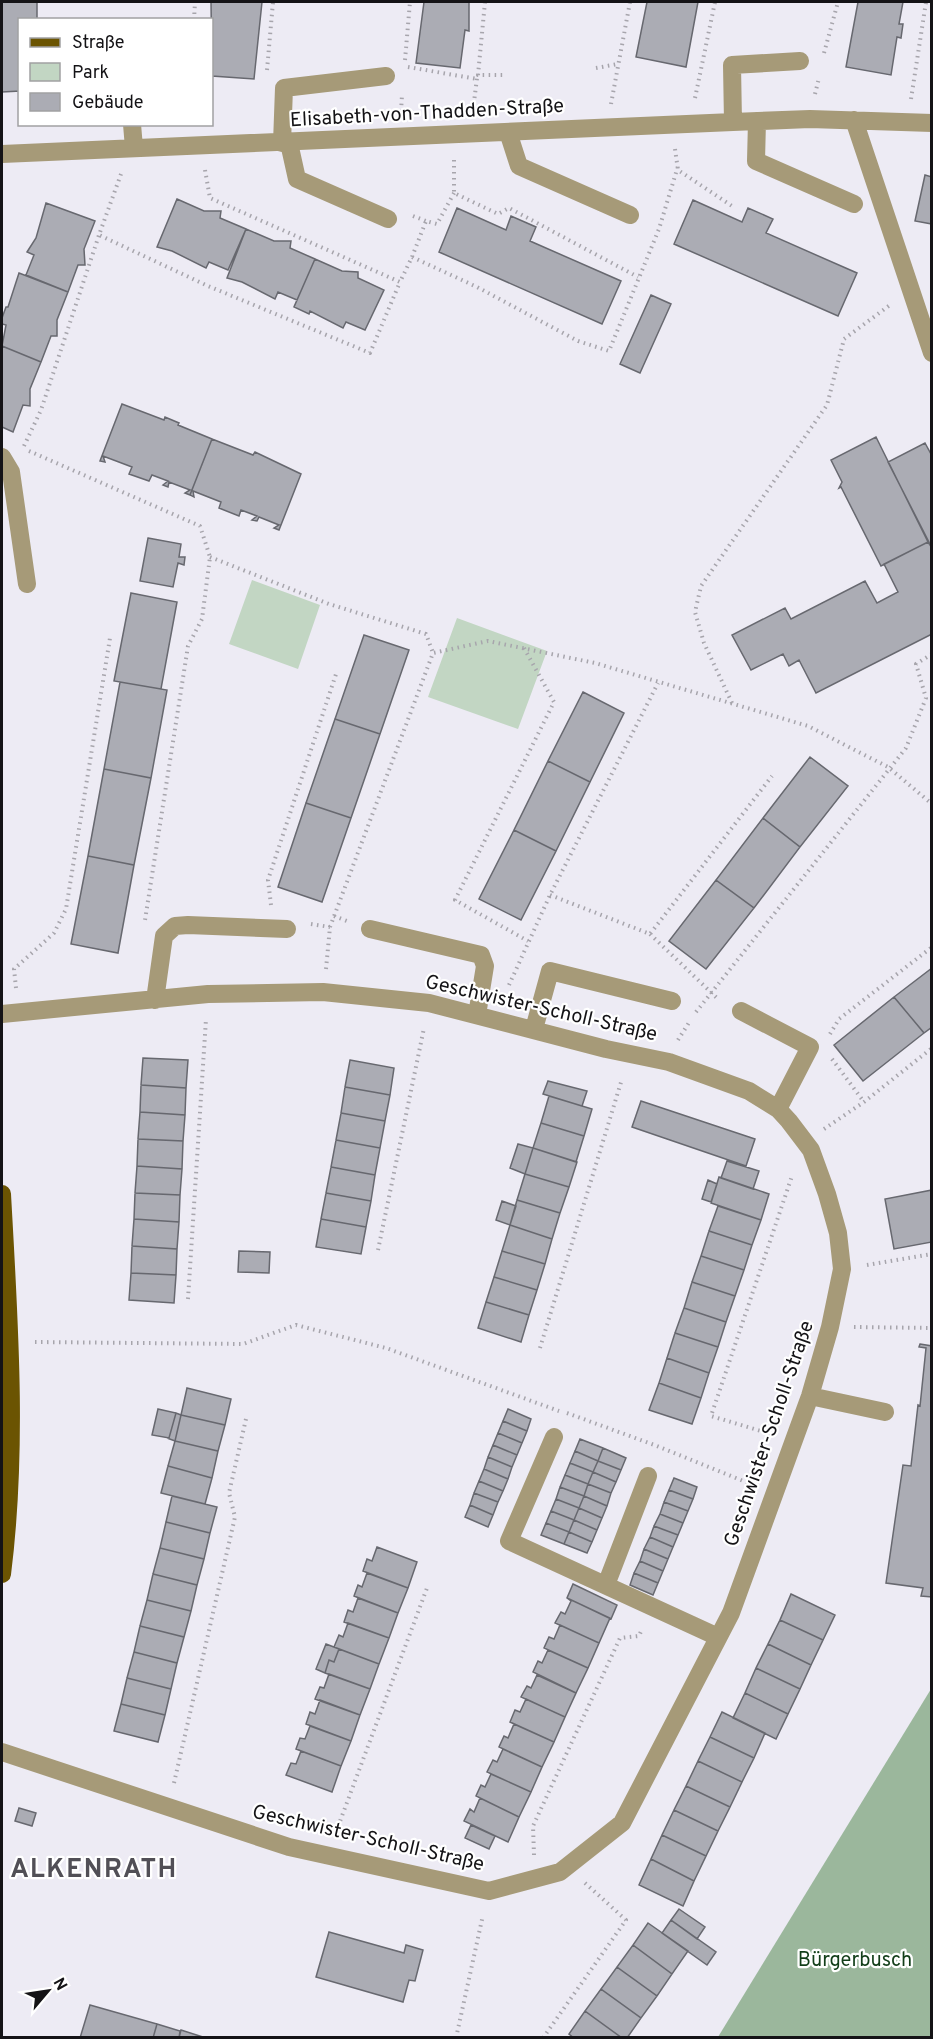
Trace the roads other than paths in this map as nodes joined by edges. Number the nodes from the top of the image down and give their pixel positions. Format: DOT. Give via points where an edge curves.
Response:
graph roads {
  1 [pos="800,61"];
  2 [pos="386,76"];
  3 [pos="854,120"];
  4 [pos="757,121"];
  5 [pos="733,122"];
  6 [pos="932,123"];
  7 [pos="132,126"];
  8 [pos="508,132"];
  9 [pos="286,143"];
  10 [pos="132,148"];
  11 [pos="2,154"];
  12 [pos="854,204"];
  13 [pos="630,215"];
  14 [pos="388,219"];
  15 [pos="932,353"];
  16 [pos="2,457"];
  17 [pos="27,584"];
  18 [pos="287,929"];
  19 [pos="370,929"];
  20 [pos="155,1000"];
  21 [pos="672,1001"];
  22 [pos="741,1011"];
  23 [pos="10,1013"];
  24 [pos="477,1015"];
  25 [pos="534,1029"];
  26 [pos="778,1109"];
  27 [pos="2,1194"];
  28 [pos="810,1396"];
  29 [pos="6,1399"];
  30 [pos="885,1412"];
  31 [pos="554,1437"];
  32 [pos="648,1476"];
  33 [pos="2,1574"];
  34 [pos="606,1585"];
  35 [pos="718,1637"];
  36 [pos="2,1752"];
  1 -- 5 [label="street" via="732,65"];
  2 -- 9 [label="street" via="284,88"];
  3 -- 4 [label="street, Elisabeth-von-Thadden-Straße"];
  3 -- 6 [label="street, Elisabeth-von-Thadden-Straße"];
  3 -- 15 [label="street"];
  4 -- 5 [label="street, Elisabeth-von-Thadden-Straße"];
  4 -- 12 [label="street" via="756,161"];
  5 -- 8 [label="street, Elisabeth-von-Thadden-Straße"];
  7 -- 10 [label="street"];
  8 -- 9 [label="street, Elisabeth-von-Thadden-Straße"];
  8 -- 13 [label="street" via="519,166"];
  9 -- 10 [label="street, Elisabeth-von-Thadden-Straße"];
  9 -- 14 [label="street" via="297,179"];
  10 -- 11 [label="street, Elisabeth-von-Thadden-Straße"];
  16 -- 17 [label="street" via="11,472"];
  18 -- 20 [label="street" via="175,926 164,936"];
  19 -- 24 [label="street" via="481,955 485,966"];
  20 -- 23 [label="street, Geschwister-Scholl-Straße"];
  20 -- 24 [label="street, Geschwister-Scholl-Straße" via="208,994 323,992 429,1003"];
  21 -- 25 [label="street" via="550,970"];
  22 -- 26 [label="street" via="816,1047"];
  24 -- 25 [label="street, Geschwister-Scholl-Straße"];
  25 -- 26 [label="street, Geschwister-Scholl-Straße" via="669,1062 749,1091"];
  26 -- 28 [label="street, Geschwister-Scholl-Straße" via="808,1146 838,1233 842,1269"];
  27 -- 29 [label="main road" via="10,1342"];
  28 -- 30 [label="street"];
  28 -- 35 [label="street, Geschwister-Scholl-Straße" via="731,1613"];
  29 -- 33 [label="main road" via="9,1486"];
  31 -- 34 [label="street" via="509,1541"];
  32 -- 34 [label="street"];
  34 -- 35 [label="street"];
  35 -- 36 [label="street, Geschwister-Scholl-Straße" via="622,1823 560,1872 489,1891 289,1847"];
}
